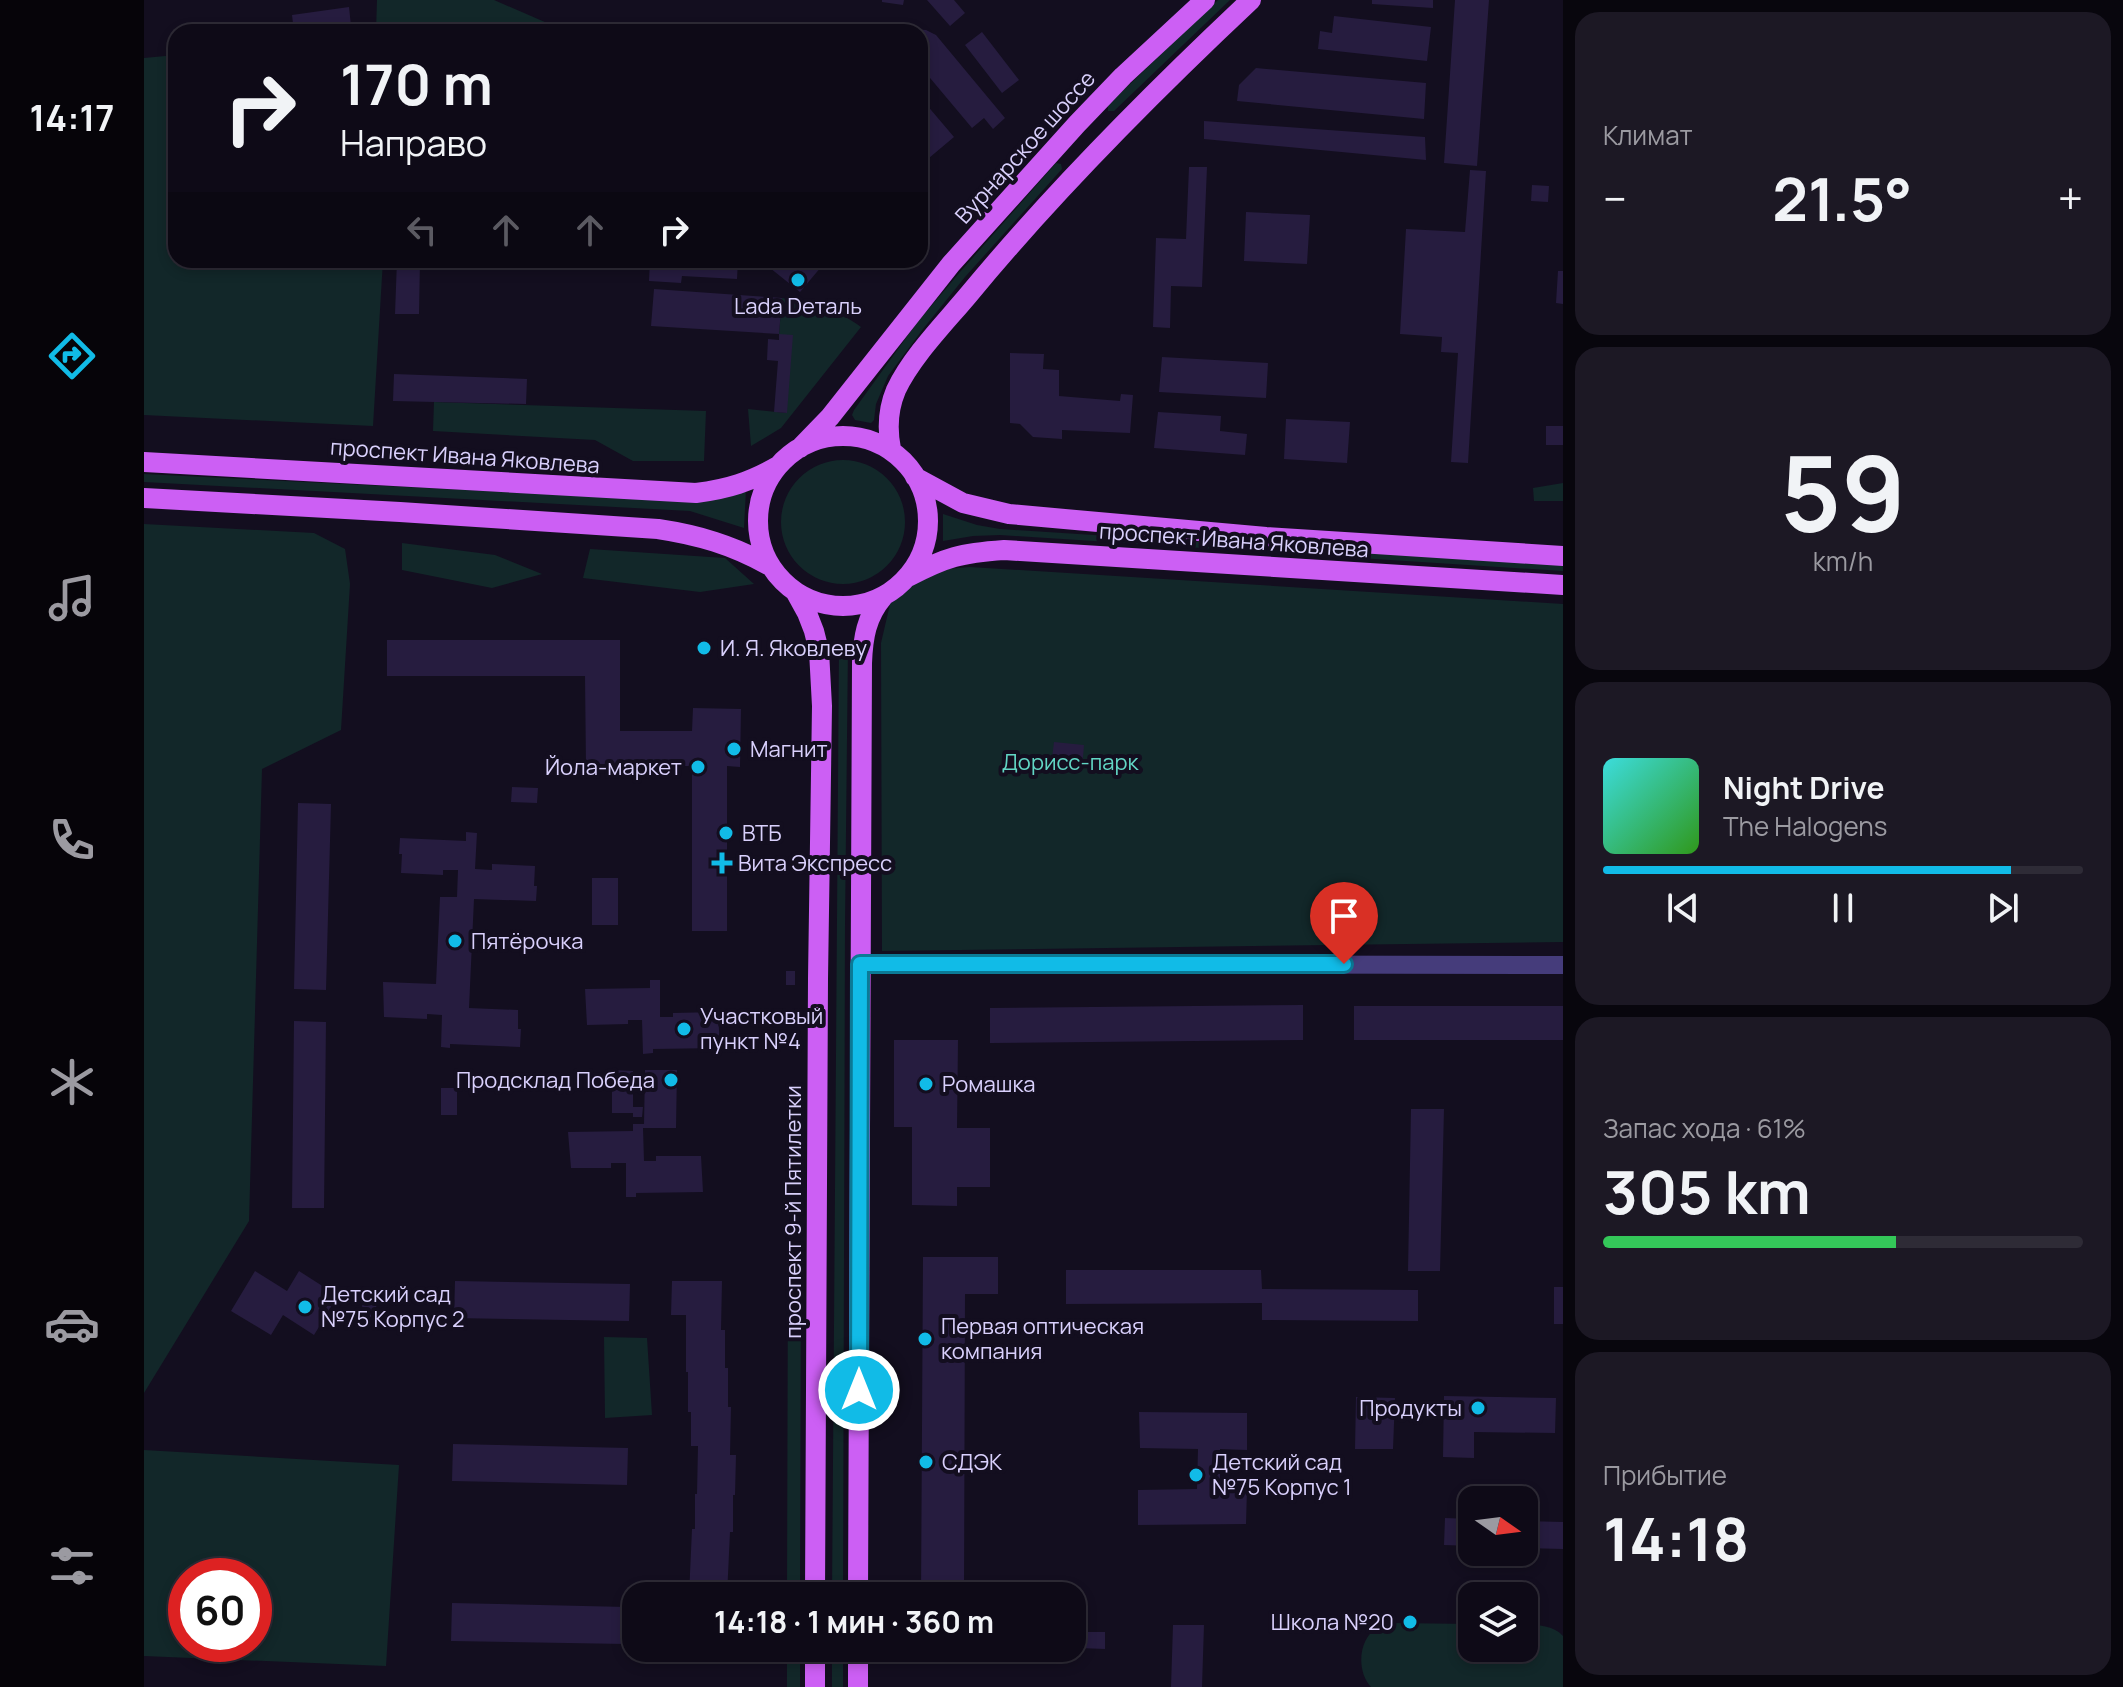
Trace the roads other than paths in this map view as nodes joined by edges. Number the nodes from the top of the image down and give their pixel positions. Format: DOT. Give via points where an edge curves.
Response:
graph roads {
  1 [pos="1205,0"];
  2 [pos="1251,0"];
  3 [pos="1077,124"];
  4 [pos="1101,145"];
  5 [pos="800,448"];
  6 [pos="891,449"];
  7 [pos="144,462"];
  8 [pos="778,466"];
  9 [pos="915,477"];
  10 [pos="144,498"];
  11 [pos="1563,556"];
  12 [pos="768,565"];
  13 [pos="908,577"];
  14 [pos="1563,585"];
  15 [pos="796,593"];
  16 [pos="883,597"];
  17 [pos="860,964"];
  18 [pos="1563,965"];
  19 [pos="815,1582"];
  20 [pos="858,1582"];
  21 [pos="815,1662"];
  22 [pos="858,1662"];
  23 [pos="815,1687"];
  24 [pos="858,1687"];
  1 -- 3 [label="main road, Вурнарское шоссе"];
  2 -- 4 [label="main road"];
  3 -- 4 [label="main road"];
  3 -- 5 [label="main road, Вурнарское шоссе" via="951,264"];
  4 -- 6 [label="main road" via="992,266 909,369 889,412"];
  5 -- 6 [label="main road" via="844,436"];
  5 -- 8 [label="main road"];
  6 -- 9 [label="main road"];
  7 -- 8 [label="main road, проспект Ивана Яковлева" via="696,493 736,487"];
  8 -- 12 [label="main road" via="759,519"];
  9 -- 11 [label="main road, проспект Ивана Яковлева" via="963,503 1009,514"];
  9 -- 13 [label="main road" via="923,496 926,540"];
  10 -- 12 [label="main road" via="658,529 719,542"];
  12 -- 15 [label="main road"];
  13 -- 14 [label="main road, проспект Ивана Яковлева" via="967,553 1004,550"];
  13 -- 16 [label="main road"];
  15 -- 16 [label="main road" via="849,607"];
  15 -- 19 [label="main road, проспект 9-й Пятилетки" via="819,651 822,706"];
  16 -- 17 [label="main road" via="865,629 862,663"];
  17 -- 18 [label="street"];
  17 -- 20 [label="main road"];
  21 -- 23 [label="main road"];
  22 -- 24 [label="main road"];
}
